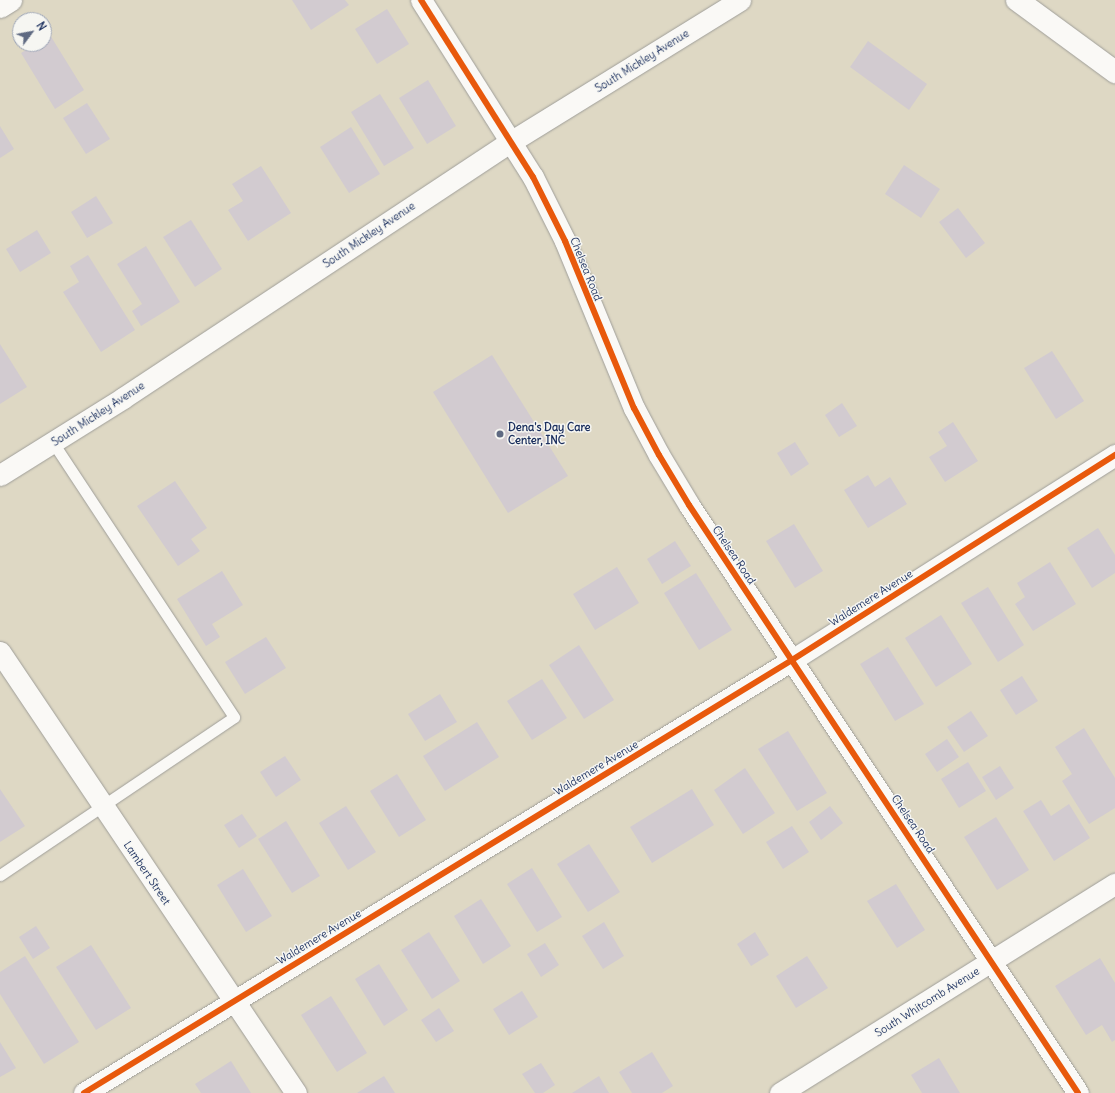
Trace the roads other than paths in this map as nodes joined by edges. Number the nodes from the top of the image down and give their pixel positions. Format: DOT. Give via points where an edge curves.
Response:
graph roads {
  1 [pos="11,0"];
  2 [pos="421,0"];
  3 [pos="740,0"];
  4 [pos="1017,0"];
  5 [pos="0,7"];
  6 [pos="1115,72"];
  7 [pos="512,141"];
  8 [pos="53,443"];
  9 [pos="1115,455"];
  10 [pos="0,475"];
  11 [pos="0,652"];
  12 [pos="792,660"];
  13 [pos="103,806"];
  14 [pos="0,875"];
  15 [pos="1115,884"];
  16 [pos="991,962"];
  17 [pos="234,1001"];
  18 [pos="84,1093"];
  19 [pos="296,1093"];
  20 [pos="780,1093"];
  21 [pos="1078,1093"];
  1 -- 5 [label="street"];
  2 -- 7 [label="street, Chelsea Road"];
  3 -- 7 [label="street, South Mickley Avenue"];
  4 -- 6 [label="main road"];
  7 -- 8 [label="street, South Mickley Avenue"];
  7 -- 12 [label="street, Chelsea Road" via="565,241 634,408 659,455"];
  8 -- 10 [label="street, South Mickley Avenue"];
  8 -- 13 [label="lane" via="234,716"];
  9 -- 12 [label="street, Waldemere Avenue"];
  11 -- 13 [label="street, Lambert Street"];
  12 -- 16 [label="street, Chelsea Road"];
  12 -- 17 [label="street, Waldemere Avenue"];
  13 -- 14 [label="lane"];
  13 -- 17 [label="street, Lambert Street"];
  15 -- 16 [label="street, South Whitcomb Avenue"];
  16 -- 20 [label="street, South Whitcomb Avenue"];
  16 -- 21 [label="street, Chelsea Road"];
  17 -- 18 [label="street, Waldemere Avenue"];
  17 -- 19 [label="street, Lambert Street"];
}
